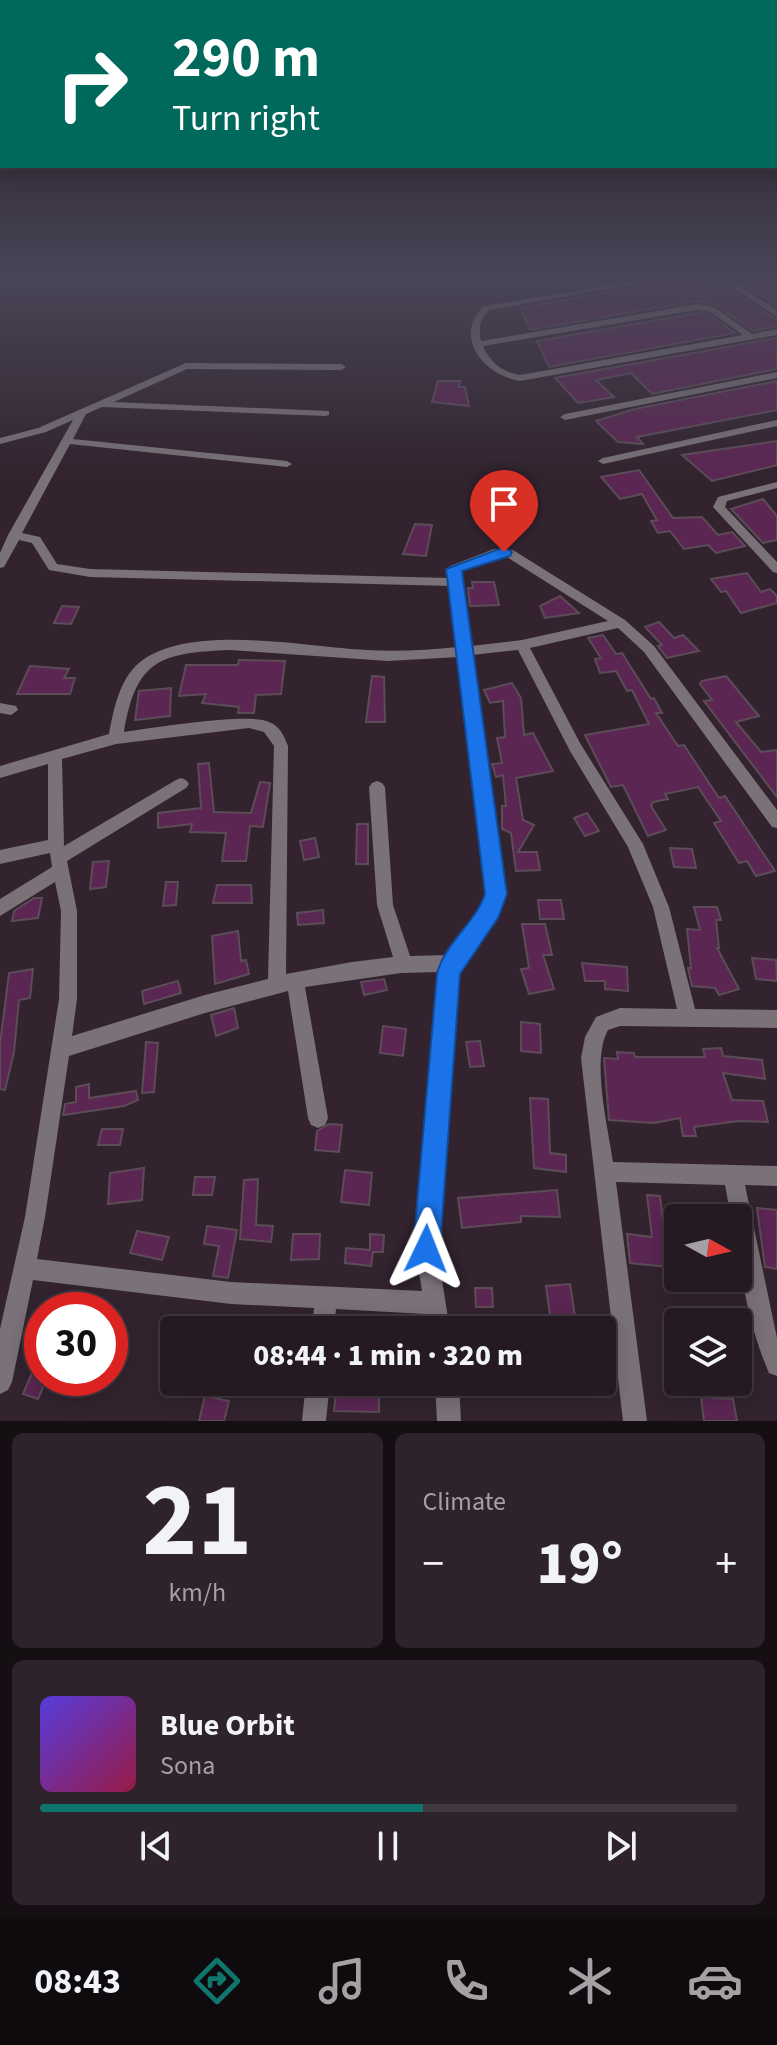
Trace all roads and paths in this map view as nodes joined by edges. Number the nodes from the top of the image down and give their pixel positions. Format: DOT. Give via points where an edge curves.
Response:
graph roads {
  1 [pos="478,345"];
  2 [pos="697,345"];
  3 [pos="341,367"];
  4 [pos="777,375"];
  5 [pos="99,404"];
  6 [pos="82,412"];
  7 [pos="325,413"];
  8 [pos="565,417"];
  9 [pos="777,423"];
  10 [pos="0,441"];
  11 [pos="67,441"];
  12 [pos="603,461"];
  13 [pos="287,464"];
  14 [pos="777,485"];
  15 [pos="14,535"];
  16 [pos="0,564"];
  17 [pos="777,569"];
  18 [pos="455,582"];
  19 [pos="620,623"];
  20 [pos="522,645"];
  21 [pos="465,651"];
  22 [pos="116,738"];
  23 [pos="55,755"];
  24 [pos="0,772"];
  25 [pos="181,784"];
  26 [pos="377,787"];
  27 [pos="777,822"];
  28 [pos="0,857"];
  29 [pos="58,858"];
  30 [pos="0,908"];
  31 [pos="403,962"];
  32 [pos="451,963"];
  33 [pos="286,984"];
  34 [pos="688,1019"];
  35 [pos="777,1019"];
  36 [pos="61,1049"];
  37 [pos="318,1118"];
  38 [pos="603,1172"];
  39 [pos="733,1175"];
  40 [pos="777,1176"];
  41 [pos="25,1268"];
  42 [pos="326,1298"];
  43 [pos="434,1303"];
  44 [pos="324,1316"];
  45 [pos="436,1316"];
  46 [pos="777,1365"];
  47 [pos="0,1382"];
  48 [pos="317,1396"];
  49 [pos="448,1396"];
  50 [pos="314,1421"];
  51 [pos="449,1421"];
  52 [pos="635,1421"];
  1 -- 2 [label="street" via="493,371 514,378"];
  3 -- 5 [label="street" via="198,364"];
  4 -- 8 [label="street"];
  5 -- 6 [label="street"];
  5 -- 7 [label="street"];
  6 -- 10 [label="street" via="33,434"];
  6 -- 11 [label="street"];
  9 -- 12 [label="street"];
  11 -- 13 [label="street"];
  11 -- 15 [label="street"];
  14 -- 17 [label="street" via="732,495 719,507"];
  15 -- 16 [label="street"];
  15 -- 18 [label="street" via="36,540 53,567 90,573"];
  18 -- 19 [label="street" via="454,569 494,553 509,553"];
  18 -- 21 [label="street"];
  19 -- 20 [label="street"];
  19 -- 27 [label="street" via="649,649"];
  20 -- 21 [label="street"];
  20 -- 34 [label="street" via="575,747 635,844 661,907"];
  21 -- 22 [label="street" via="393,656 219,646 171,650 136,674 122,704"];
  21 -- 32 [label="street" via="496,894 491,911"];
  22 -- 23 [label="street"];
  22 -- 33 [label="street" via="249,723 275,731 281,746"];
  23 -- 24 [label="street"];
  23 -- 29 [label="street"];
  25 -- 29 [label="street"];
  26 -- 31 [label="street" via="385,905"];
  28 -- 29 [label="street"];
  29 -- 30 [label="street"];
  29 -- 36 [label="street" via="69,911"];
  31 -- 32 [label="street"];
  31 -- 33 [label="street"];
  32 -- 43 [label="street" via="428,1204 426,1249"];
  33 -- 36 [label="street"];
  33 -- 37 [label="street"];
  34 -- 35 [label="street"];
  34 -- 38 [label="street" via="620,1017 598,1029 590,1058"];
  36 -- 41 [label="street"];
  38 -- 39 [label="street"];
  38 -- 52 [label="street"];
  39 -- 40 [label="street"];
  39 -- 46 [label="street" via="766,1339"];
  41 -- 42 [label="street" via="194,1289"];
  41 -- 47 [label="street"];
  42 -- 43 [label="street"];
  42 -- 44 [label="street"];
  43 -- 45 [label="street"];
  48 -- 50 [label="street"];
  49 -- 51 [label="street"];
}
